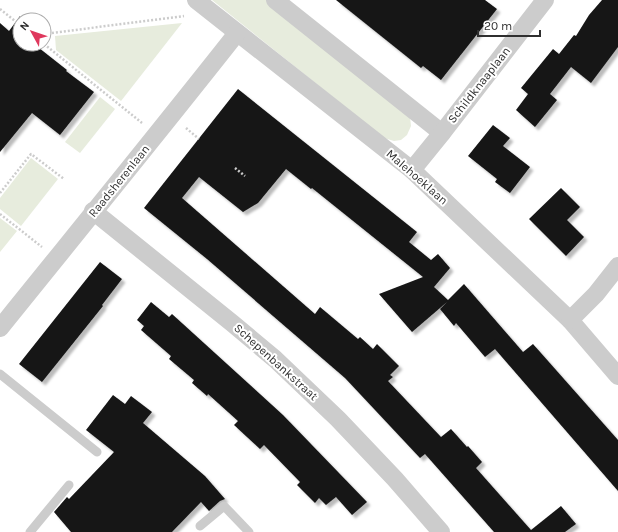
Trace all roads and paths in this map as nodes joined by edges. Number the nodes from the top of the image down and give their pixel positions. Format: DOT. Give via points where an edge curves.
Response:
graph roads {
  1 [pos="275,0"];
  2 [pos="545,0"];
  3 [pos="199,2"];
  4 [pos="0,9"];
  5 [pos="12,19"];
  6 [pos="52,33"];
  7 [pos="237,33"];
  8 [pos="52,50"];
  9 [pos="442,133"];
  10 [pos="157,135"];
  11 [pos="235,168"];
  12 [pos="412,170"];
  13 [pos="245,176"];
  14 [pos="64,179"];
  15 [pos="0,193"];
  16 [pos="94,211"];
  17 [pos="0,214"];
  18 [pos="56,259"];
  19 [pos="618,266"];
  20 [pos="570,320"];
  21 [pos="0,328"];
  22 [pos="0,374"];
  23 [pos="618,376"];
  24 [pos="97,452"];
  25 [pos="69,485"];
  26 [pos="200,526"];
  27 [pos="30,532"];
  28 [pos="249,532"];
  29 [pos="441,532"];
  1 -- 9 [label="street"];
  2 -- 9 [label="street, Schildknaaplaan"];
  3 -- 6 [label="path" via="194,15"];
  3 -- 7 [label="street, Malehoeklaan"];
  4 -- 5 [label="path"];
  7 -- 10 [label="street, Raadsherenlaan"];
  7 -- 12 [label="street, Malehoeklaan"];
  8 -- 10 [label="path"];
  9 -- 12 [label="street, Schildknaaplaan"];
  10 -- 16 [label="street, Raadsherenlaan"];
  11 -- 13 [label="path"];
  12 -- 20 [label="street, Malehoeklaan"];
  14 -- 15 [label="path" via="31,154"];
  16 -- 18 [label="street, Raadsherenlaan"];
  16 -- 29 [label="street, Schepenbankstraat" via="275,360 338,419"];
  17 -- 18 [label="path"];
  18 -- 21 [label="street, Raadsherenlaan"];
  19 -- 20 [label="street" via="596,294"];
  20 -- 23 [label="street, Malehoeklaan"];
  22 -- 24 [label="lane"];
  25 -- 27 [label="lane"];
  26 -- 28 [label="lane" via="224,506"];
}
